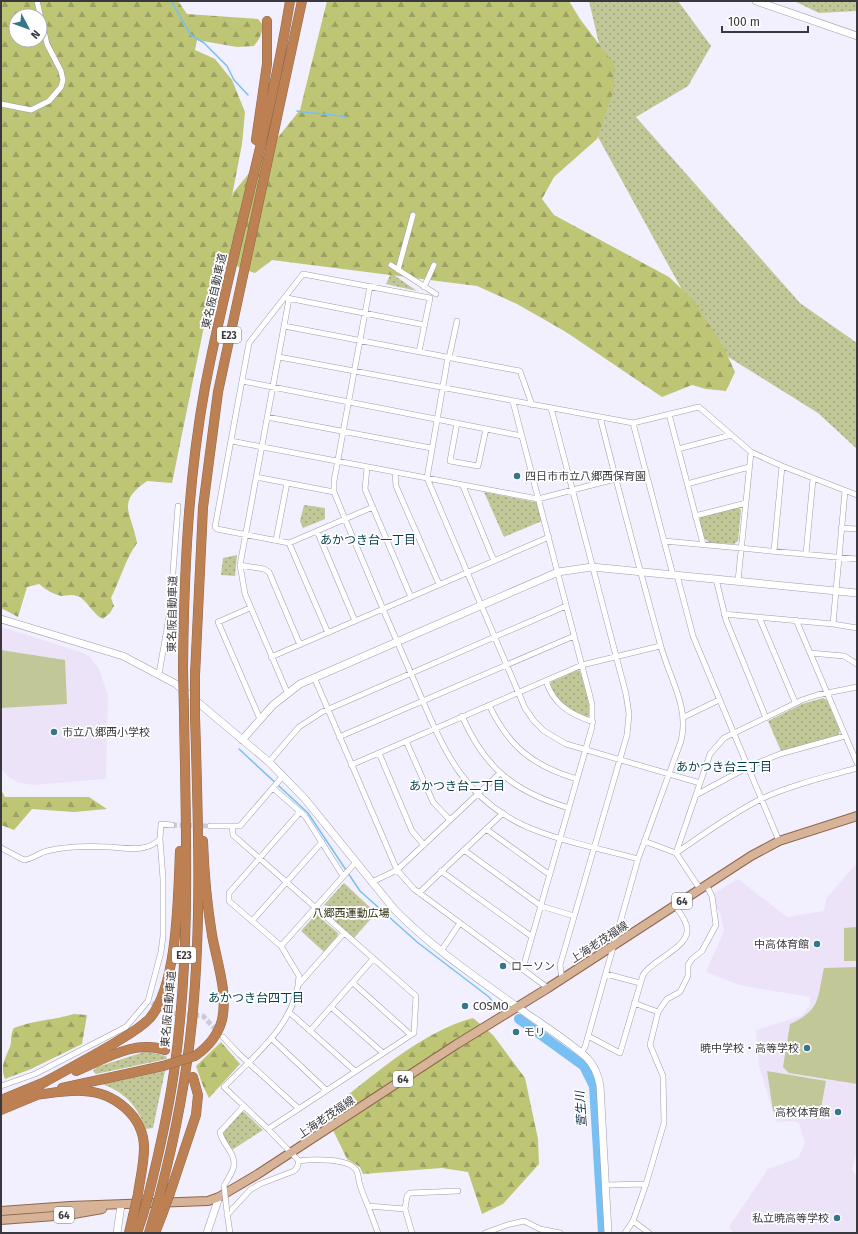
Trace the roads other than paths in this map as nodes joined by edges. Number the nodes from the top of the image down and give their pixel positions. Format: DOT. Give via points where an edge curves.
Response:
graph roads {
  1 [pos="37,1"];
  2 [pos="290,1"];
  3 [pos="302,1"];
  4 [pos="756,1"];
  5 [pos="267,22"];
  6 [pos="857,36"];
  7 [pos="1,104"];
  8 [pos="246,203"];
  9 [pos="412,215"];
  10 [pos="391,265"];
  11 [pos="434,265"];
  12 [pos="398,270"];
  13 [pos="370,286"];
  14 [pos="425,287"];
  15 [pos="436,294"];
  16 [pos="420,296"];
  17 [pos="287,298"];
  18 [pos="365,314"];
  19 [pos="457,321"];
  20 [pos="425,325"];
  21 [pos="284,326"];
  22 [pos="360,341"];
  23 [pos="419,352"];
  24 [pos="279,357"];
  25 [pos="449,358"];
  26 [pos="354,371"];
  27 [pos="242,382"];
  28 [pos="273,388"];
  29 [pos="442,389"];
  30 [pos="348,402"];
  31 [pos="513,402"];
  32 [pos="532,405"];
  33 [pos="551,408"];
  34 [pos="669,414"];
  35 [pos="267,417"];
  36 [pos="600,417"];
  37 [pos="437,419"];
  38 [pos="458,423"];
  39 [pos="633,423"];
  40 [pos="486,429"];
  41 [pos="343,431"];
  42 [pos="731,435"];
  43 [pos="522,436"];
  44 [pos="231,441"];
  45 [pos="262,447"];
  46 [pos="431,448"];
  47 [pos="678,449"];
  48 [pos="751,452"];
  49 [pos="338,461"];
  50 [pos="782,466"];
  51 [pos="367,467"];
  52 [pos="749,467"];
  53 [pos="395,472"];
  54 [pos="646,472"];
  55 [pos="256,477"];
  56 [pos="427,478"];
  57 [pos="616,479"];
  58 [pos="813,479"];
  59 [pos="287,483"];
  60 [pos="687,484"];
  61 [pos="463,486"];
  62 [pos="572,491"];
  63 [pos="845,491"];
  64 [pos="334,492"];
  65 [pos="857,495"];
  66 [pos="538,500"];
  67 [pos="746,503"];
  68 [pos="178,506"];
  69 [pos="372,507"];
  70 [pos="695,516"];
  71 [pos="345,519"];
  72 [pos="841,528"];
  73 [pos="857,529"];
  74 [pos="317,531"];
  75 [pos="245,535"];
  76 [pos="549,537"];
  77 [pos="276,540"];
  78 [pos="664,541"];
  79 [pos="289,543"];
  80 [pos="703,544"];
  81 [pos="742,548"];
  82 [pos="774,551"];
  83 [pos="806,554"];
  84 [pos="838,557"];
  85 [pos="857,559"];
  86 [pos="494,561"];
  87 [pos="240,565"];
  88 [pos="592,567"];
  89 [pos="640,571"];
  90 [pos="467,572"];
  91 [pos="558,572"];
  92 [pos="675,575"];
  93 [pos="716,579"];
  94 [pos="738,581"];
  95 [pos="439,584"];
  96 [pos="835,590"];
  97 [pos="857,593"];
  98 [pos="411,597"];
  99 [pos="480,605"];
  100 [pos="566,606"];
  101 [pos="250,608"];
  102 [pos="383,609"];
  103 [pos="724,614"];
  104 [pos="759,617"];
  105 [pos="1,619"];
  106 [pos="796,620"];
  107 [pos="355,621"];
  108 [pos="833,624"];
  109 [pos="857,628"];
  110 [pos="328,633"];
  111 [pos="574,636"];
  112 [pos="494,637"];
  113 [pos="397,641"];
  114 [pos="300,645"];
  115 [pos="660,646"];
  116 [pos="810,653"];
  117 [pos="616,657"];
  118 [pos="271,658"];
  119 [pos="857,664"];
  120 [pos="506,665"];
  121 [pos="582,665"];
  122 [pos="411,673"];
  123 [pos="159,674"];
  124 [pos="314,677"];
  125 [pos="546,681"];
  126 [pos="857,687"];
  127 [pos="287,692"];
  128 [pos="518,693"];
  129 [pos="827,693"];
  130 [pos="720,700"];
  131 [pos="423,701"];
  132 [pos="795,702"];
  133 [pos="489,705"];
  134 [pos="328,709"];
  135 [pos="462,716"];
  136 [pos="684,717"];
  137 [pos="766,718"];
  138 [pos="260,719"];
  139 [pos="593,722"];
  140 [pos="434,728"];
  141 [pos="734,733"];
  142 [pos="845,736"];
  143 [pos="339,737"];
  144 [pos="242,740"];
  145 [pos="406,741"];
  146 [pos="586,750"];
  147 [pos="379,753"];
  148 [pos="619,760"];
  149 [pos="185,762"];
  150 [pos="268,762"];
  151 [pos="857,763"];
  152 [pos="196,764"];
  153 [pos="351,765"];
  154 [pos="748,767"];
  155 [pos="857,768"];
  156 [pos="500,773"];
  157 [pos="669,774"];
  158 [pos="577,779"];
  159 [pos="277,783"];
  160 [pos="700,783"];
  161 [pos="478,794"];
  162 [pos="696,795"];
  163 [pos="762,799"];
  164 [pos="569,808"];
  165 [pos="300,812"];
  166 [pos="503,813"];
  167 [pos="857,816"];
  168 [pos="450,820"];
  169 [pos="172,825"];
  170 [pos="210,826"];
  171 [pos="232,826"];
  172 [pos="486,829"];
  173 [pos="561,837"];
  174 [pos="160,839"];
  175 [pos="644,841"];
  176 [pos="779,841"];
  177 [pos="322,842"];
  178 [pos="424,845"];
  179 [pos="594,847"];
  180 [pos="1,848"];
  181 [pos="464,850"];
  182 [pos="676,853"];
  183 [pos="259,858"];
  184 [pos="638,859"];
  185 [pos="356,862"];
  186 [pos="397,870"];
  187 [pos="441,871"];
  188 [pos="346,873"];
  189 [pos="550,876"];
  190 [pos="286,882"];
  191 [pos="372,882"];
  192 [pos="703,887"];
  193 [pos="419,893"];
  194 [pos="540,906"];
  195 [pos="675,906"];
  196 [pos="315,908"];
  197 [pos="574,916"];
  198 [pos="252,921"];
  199 [pos="460,923"];
  200 [pos="344,933"];
  201 [pos="532,936"];
  202 [pos="281,946"];
  203 [pos="614,946"];
  204 [pos="441,951"];
  205 [pos="374,959"];
  206 [pos="523,968"];
  207 [pos="606,974"];
  208 [pos="562,979"];
  209 [pos="353,983"];
  210 [pos="640,983"];
  211 [pos="299,984"];
  212 [pos="548,988"];
  213 [pos="634,1003"];
  214 [pos="331,1007"];
  215 [pos="517,1007"];
  216 [pos="289,1012"];
  217 [pos="658,1012"];
  218 [pos="310,1031"];
  219 [pos="411,1035"];
  220 [pos="223,1036"];
  221 [pos="588,1036"];
  222 [pos="271,1038"];
  223 [pos="165,1050"];
  224 [pos="383,1053"];
  225 [pos="581,1054"];
  226 [pos="248,1062"];
  227 [pos="354,1071"];
  228 [pos="193,1077"];
  229 [pos="41,1084"];
  230 [pos="1,1086"];
  231 [pos="326,1090"];
  232 [pos="36,1095"];
  233 [pos="1,1100"];
  234 [pos="244,1106"];
  235 [pos="298,1108"];
  236 [pos="1,1110"];
  237 [pos="268,1129"];
  238 [pos="291,1153"];
  239 [pos="299,1161"];
  240 [pos="646,1184"];
  241 [pos="606,1185"];
  242 [pos="458,1191"];
  243 [pos="165,1193"];
  244 [pos="219,1197"];
  245 [pos="123,1205"];
  246 [pos="368,1206"];
  247 [pos="405,1209"];
  248 [pos="1,1212"];
  249 [pos="227,1213"];
  250 [pos="158,1215"];
  251 [pos="1,1220"];
  252 [pos="633,1221"];
  253 [pos="117,1233"];
  254 [pos="129,1233"];
  255 [pos="137,1233"];
  256 [pos="149,1233"];
  257 [pos="155,1233"];
  258 [pos="207,1233"];
  259 [pos="230,1233"];
  260 [pos="378,1233"];
  261 [pos="412,1233"];
  262 [pos="485,1233"];
  263 [pos="560,1233"];
  264 [pos="608,1233"];
  265 [pos="625,1233"];
  266 [pos="649,1233"];
  1 -- 7 [label="street" via="47,44 61,71 61,87 49,101 31,110"];
  2 -- 8 [label="highway, 東名阪自動車道 / E23" via="268,114"];
  3 -- 152 [label="highway, E23, bridge" via="218,392 203,507 195,675"];
  4 -- 6 [label="street"];
  5 -- 8 [label="highway" via="267,64"];
  8 -- 149 [label="highway, 東名阪自動車道 / E23, bridge" via="208,374 192,475 185,568"];
  9 -- 12 [label="street"];
  10 -- 12 [label="street"];
  11 -- 14 [label="street"];
  12 -- 14 [label="street"];
  13 -- 16 [label="street"];
  13 -- 17 [label="street" via="303,274"];
  13 -- 18 [label="street"];
  14 -- 15 [label="street"];
  14 -- 16 [label="street"];
  16 -- 20 [label="street" via="430,298"];
  17 -- 18 [label="street"];
  17 -- 21 [label="street"];
  17 -- 27 [label="street" via="249,343"];
  18 -- 20 [label="street"];
  18 -- 22 [label="street"];
  19 -- 25 [label="street"];
  20 -- 23 [label="street"];
  21 -- 22 [label="street"];
  21 -- 24 [label="street"];
  22 -- 23 [label="street"];
  22 -- 26 [label="street"];
  23 -- 25 [label="street"];
  24 -- 26 [label="street"];
  24 -- 28 [label="street"];
  25 -- 29 [label="street"];
  25 -- 32 [label="street" via="520,371"];
  26 -- 29 [label="street"];
  26 -- 30 [label="street"];
  27 -- 28 [label="street"];
  27 -- 44 [label="street"];
  28 -- 30 [label="street"];
  28 -- 35 [label="street"];
  29 -- 31 [label="street"];
  29 -- 37 [label="street"];
  30 -- 37 [label="street"];
  30 -- 41 [label="street"];
  31 -- 32 [label="street"];
  31 -- 43 [label="street"];
  32 -- 33 [label="street"];
  33 -- 36 [label="street"];
  33 -- 62 [label="street"];
  34 -- 39 [label="street"];
  34 -- 42 [label="street" via="699,407"];
  34 -- 47 [label="street"];
  35 -- 41 [label="street"];
  35 -- 45 [label="street"];
  36 -- 39 [label="street"];
  36 -- 57 [label="street"];
  37 -- 38 [label="street"];
  37 -- 46 [label="street"];
  38 -- 40 [label="street"];
  38 -- 40 [label="street" via="450,461 478,466"];
  39 -- 54 [label="street"];
  40 -- 43 [label="street"];
  41 -- 46 [label="street"];
  41 -- 49 [label="street"];
  42 -- 47 [label="street"];
  42 -- 48 [label="street"];
  43 -- 66 [label="street"];
  44 -- 45 [label="street"];
  44 -- 75 [label="street" via="215,527"];
  45 -- 49 [label="street"];
  45 -- 55 [label="street"];
  46 -- 56 [label="street"];
  47 -- 60 [label="street"];
  48 -- 50 [label="street"];
  48 -- 52 [label="street"];
  49 -- 51 [label="street"];
  49 -- 64 [label="street"];
  50 -- 58 [label="street"];
  50 -- 82 [label="street"];
  51 -- 53 [label="street"];
  51 -- 69 [label="street" via="364,485"];
  52 -- 60 [label="street"];
  52 -- 67 [label="street"];
  53 -- 56 [label="street"];
  53 -- 95 [label="street" via="396,486"];
  54 -- 57 [label="street"];
  54 -- 78 [label="street"];
  55 -- 59 [label="street"];
  55 -- 75 [label="street"];
  56 -- 61 [label="street"];
  56 -- 90 [label="street"];
  57 -- 62 [label="street"];
  57 -- 89 [label="street"];
  58 -- 63 [label="street"];
  58 -- 83 [label="street"];
  59 -- 64 [label="street"];
  59 -- 77 [label="street"];
  60 -- 70 [label="street"];
  61 -- 66 [label="street"];
  61 -- 86 [label="street"];
  62 -- 66 [label="street"];
  62 -- 88 [label="street"];
  63 -- 65 [label="street"];
  63 -- 72 [label="street"];
  64 -- 71 [label="street"];
  66 -- 76 [label="street"];
  67 -- 70 [label="street"];
  67 -- 81 [label="street"];
  68 -- 123 [label="street" via="170,611"];
  69 -- 71 [label="street"];
  69 -- 98 [label="street"];
  70 -- 80 [label="street"];
  71 -- 74 [label="street"];
  71 -- 102 [label="street"];
  72 -- 73 [label="street"];
  72 -- 84 [label="street"];
  74 -- 79 [label="street"];
  74 -- 107 [label="street"];
  75 -- 77 [label="street"];
  75 -- 87 [label="street"];
  76 -- 86 [label="street"];
  76 -- 91 [label="street"];
  77 -- 79 [label="street"];
  78 -- 80 [label="street"];
  78 -- 92 [label="street"];
  79 -- 110 [label="street"];
  80 -- 81 [label="street"];
  81 -- 82 [label="street"];
  81 -- 94 [label="street"];
  82 -- 83 [label="street"];
  83 -- 84 [label="street"];
  84 -- 85 [label="street"];
  84 -- 96 [label="street"];
  86 -- 90 [label="street"];
  87 -- 101 [label="street" via="243,588"];
  87 -- 114 [label="street" via="269,572"];
  88 -- 89 [label="street"];
  88 -- 91 [label="street"];
  88 -- 117 [label="street"];
  89 -- 92 [label="street"];
  89 -- 115 [label="street"];
  90 -- 95 [label="street"];
  90 -- 99 [label="street"];
  91 -- 99 [label="street"];
  91 -- 100 [label="street"];
  92 -- 93 [label="street"];
  92 -- 130 [label="street" via="693,636"];
  93 -- 94 [label="street"];
  93 -- 103 [label="street"];
  94 -- 96 [label="street"];
  95 -- 98 [label="street"];
  96 -- 97 [label="street"];
  96 -- 108 [label="street"];
  98 -- 102 [label="street"];
  99 -- 112 [label="street"];
  99 -- 113 [label="street"];
  100 -- 111 [label="street"];
  100 -- 112 [label="street"];
  101 -- 118 [label="street"];
  101 -- 138 [label="street" via="218,622"];
  102 -- 107 [label="street"];
  102 -- 113 [label="street"];
  103 -- 104 [label="street"];
  103 -- 137 [label="street"];
  104 -- 106 [label="street"];
  104 -- 132 [label="street"];
  105 -- 123 [label="street" via="123,656"];
  106 -- 108 [label="street"];
  106 -- 116 [label="street"];
  107 -- 110 [label="street"];
  108 -- 109 [label="street"];
  110 -- 114 [label="street"];
  111 -- 120 [label="street"];
  111 -- 121 [label="street"];
  112 -- 120 [label="street"];
  112 -- 122 [label="street"];
  113 -- 122 [label="street"];
  113 -- 124 [label="street"];
  114 -- 118 [label="street"];
  115 -- 117 [label="street"];
  115 -- 136 [label="street"];
  116 -- 119 [label="street" via="844,656"];
  116 -- 129 [label="street"];
  117 -- 121 [label="street"];
  117 -- 148 [label="street" via="629,714 627,735"];
  118 -- 127 [label="street"];
  120 -- 128 [label="street"];
  120 -- 131 [label="street"];
  121 -- 125 [label="street"];
  121 -- 139 [label="street" via="592,704"];
  122 -- 131 [label="street"];
  122 -- 134 [label="street"];
  123 -- 144 [label="street" via="193,697"];
  124 -- 127 [label="street"];
  124 -- 134 [label="street"];
  125 -- 128 [label="street"];
  125 -- 139 [label="street" via="556,701 565,710"];
  126 -- 129 [label="street"];
  127 -- 138 [label="street"];
  128 -- 133 [label="street"];
  128 -- 146 [label="street" via="532,718 544,731 566,744"];
  129 -- 132 [label="street"];
  129 -- 142 [label="street"];
  130 -- 136 [label="street"];
  130 -- 141 [label="street"];
  131 -- 140 [label="street"];
  131 -- 143 [label="street"];
  132 -- 137 [label="street"];
  133 -- 135 [label="street"];
  133 -- 158 [label="street" via="501,728 518,748 540,765"];
  134 -- 143 [label="street"];
  134 -- 150 [label="street" via="299,727"];
  135 -- 140 [label="street"];
  135 -- 156 [label="street" via="479,748"];
  136 -- 157 [label="street" via="682,737"];
  137 -- 141 [label="street"];
  138 -- 144 [label="street"];
  139 -- 146 [label="street"];
  140 -- 145 [label="street"];
  140 -- 161 [label="street" via="456,769"];
  141 -- 154 [label="street"];
  141 -- 160 [label="street" via="713,750"];
  142 -- 151 [label="street"];
  142 -- 154 [label="street" via="780,754"];
  143 -- 153 [label="street"];
  144 -- 150 [label="street"];
  145 -- 147 [label="street"];
  145 -- 168 [label="street" via="433,802"];
  146 -- 148 [label="street"];
  146 -- 158 [label="street"];
  147 -- 153 [label="street"];
  147 -- 178 [label="street" via="412,831"];
  148 -- 157 [label="street"];
  148 -- 179 [label="street"];
  149 -- 229 [label="highway" via="175,926 169,974 161,1000 150,1018 133,1032"];
  149 -- 255 [label="highway, 東名阪自動車道 / E23, bridge" via="185,921 180,1019 168,1113"];
  150 -- 159 [label="street"];
  152 -- 232 [label="highway, bridge" via="207,900 223,1010 219,1029 195,1056 163,1066"];
  152 -- 243 [label="highway, E23" via="197,919 192,1020"];
  153 -- 186 [label="street"];
  154 -- 162 [label="street"];
  154 -- 163 [label="street"];
  155 -- 163 [label="street" via="786,789"];
  156 -- 161 [label="street"];
  156 -- 164 [label="street" via="538,798"];
  157 -- 160 [label="street"];
  157 -- 175 [label="street"];
  158 -- 164 [label="street"];
  159 -- 165 [label="street"];
  159 -- 171 [label="street" via="240,826"];
  159 -- 185 [label="street" via="305,799"];
  160 -- 162 [label="street"];
  161 -- 166 [label="street"];
  161 -- 168 [label="street"];
  162 -- 182 [label="street"];
  163 -- 176 [label="street"];
  163 -- 182 [label="street" via="723,821"];
  164 -- 173 [label="street"];
  165 -- 177 [label="street"];
  165 -- 183 [label="street"];
  166 -- 172 [label="street"];
  166 -- 173 [label="street" via="529,827"];
  167 -- 176 [label="main road, 上海老茂福線 / 64"];
  168 -- 178 [label="street"];
  169 -- 174 [label="street" via="161,824"];
  170 -- 171 [label="street"];
  171 -- 183 [label="street" via="233,835"];
  172 -- 181 [label="street"];
  172 -- 189 [label="street"];
  173 -- 179 [label="street"];
  173 -- 189 [label="street"];
  174 -- 180 [label="street" via="141,848 59,849 24,860"];
  174 -- 230 [label="street" via="163,936 150,1002 126,1026 35,1074"];
  175 -- 182 [label="street"];
  175 -- 184 [label="street"];
  176 -- 192 [label="main road, 上海老茂福線 / 64"];
  177 -- 188 [label="street"];
  177 -- 190 [label="street"];
  178 -- 186 [label="street"];
  179 -- 184 [label="street"];
  179 -- 197 [label="street"];
  181 -- 187 [label="street"];
  181 -- 194 [label="street"];
  182 -- 192 [label="street"];
  183 -- 190 [label="street"];
  183 -- 198 [label="street" via="229,893 229,901"];
  184 -- 203 [label="street"];
  185 -- 188 [label="street"];
  185 -- 191 [label="street"];
  186 -- 191 [label="street"];
  186 -- 193 [label="street"];
  187 -- 193 [label="street"];
  187 -- 201 [label="street"];
  188 -- 196 [label="street"];
  189 -- 194 [label="street"];
  190 -- 196 [label="street"];
  190 -- 198 [label="street"];
  191 -- 204 [label="street" via="408,924"];
  192 -- 195 [label="main road, 上海老茂福線 / 64"];
  192 -- 217 [label="street" via="712,896 716,925 702,951 688,965 688,976 680,992 667,999"];
  193 -- 199 [label="street"];
  194 -- 197 [label="street"];
  194 -- 201 [label="street"];
  195 -- 203 [label="main road, 上海老茂福線 / 64"];
  195 -- 210 [label="street" via="687,924 686,936 678,947 649,967"];
  196 -- 200 [label="street"];
  196 -- 202 [label="street"];
  197 -- 208 [label="street" via="560,965"];
  198 -- 202 [label="street"];
  199 -- 204 [label="street"];
  199 -- 206 [label="street"];
  200 -- 205 [label="street"];
  200 -- 211 [label="street"];
  201 -- 206 [label="street"];
  202 -- 211 [label="street" via="299,976"];
  203 -- 207 [label="street"];
  203 -- 208 [label="main road, 上海老茂福線 / 64"];
  204 -- 215 [label="street"];
  205 -- 209 [label="street"];
  205 -- 219 [label="street" via="416,996 414,1033"];
  206 -- 212 [label="street"];
  207 -- 210 [label="street"];
  207 -- 221 [label="street"];
  208 -- 212 [label="main road, 上海老茂福線 / 64"];
  209 -- 214 [label="street"];
  209 -- 219 [label="street"];
  210 -- 213 [label="street"];
  211 -- 216 [label="street"];
  212 -- 215 [label="main road, 上海老茂福線 / 64"];
  213 -- 217 [label="street"];
  213 -- 221 [label="street" via="620,1053"];
  214 -- 218 [label="street"];
  214 -- 224 [label="street"];
  215 -- 225 [label="street"];
  215 -- 238 [label="main road, 上海老茂福線 / 64"];
  216 -- 218 [label="street"];
  216 -- 222 [label="street"];
  217 -- 240 [label="street" via="650,1045 663,1076 664,1116"];
  218 -- 227 [label="street"];
  219 -- 224 [label="street"];
  220 -- 226 [label="street"];
  221 -- 225 [label="street"];
  222 -- 226 [label="street"];
  222 -- 231 [label="street"];
  223 -- 229 [label="highway" via="149,1046 130,1049"];
  224 -- 227 [label="street"];
  225 -- 241 [label="street" via="590,1062 600,1085"];
  226 -- 234 [label="street" via="224,1087"];
  226 -- 235 [label="street"];
  227 -- 231 [label="street"];
  228 -- 243 [label="highway" via="198,1095 196,1115"];
  229 -- 233 [label="highway"];
  231 -- 235 [label="street"];
  232 -- 236 [label="highway"];
  232 -- 254 [label="highway, bridge" via="69,1091 90,1092 109,1097 126,1108 134,1117 143,1137 142,1166"];
  234 -- 237 [label="street"];
  234 -- 249 [label="street, bridge" via="220,1132 221,1138 234,1157 233,1170 224,1186"];
  235 -- 237 [label="street"];
  237 -- 238 [label="street"];
  238 -- 239 [label="street"];
  238 -- 244 [label="main road, 上海老茂福線 / 64"];
  239 -- 246 [label="street" via="327,1160 354,1167"];
  239 -- 249 [label="street" via="294,1171 264,1181"];
  240 -- 241 [label="street"];
  240 -- 252 [label="street"];
  241 -- 264 [label="street"];
  242 -- 247 [label="street" via="410,1193"];
  243 -- 250 [label="highway, bridge"];
  244 -- 245 [label="main road, 上海老茂福線 / 64" via="208,1201"];
  244 -- 258 [label="street"];
  245 -- 248 [label="main road, 上海老茂福線 / 64" via="70,1206"];
  245 -- 251 [label="main road, 上海老茂福線 / 64" via="68,1215"];
  245 -- 253 [label="street"];
  246 -- 247 [label="street"];
  246 -- 260 [label="street"];
  247 -- 261 [label="street"];
  249 -- 259 [label="street"];
  250 -- 256 [label="highway"];
  250 -- 257 [label="highway"];
  252 -- 265 [label="street"];
  252 -- 266 [label="street"];
  262 -- 263 [label="street" via="524,1221 540,1229"];
}
